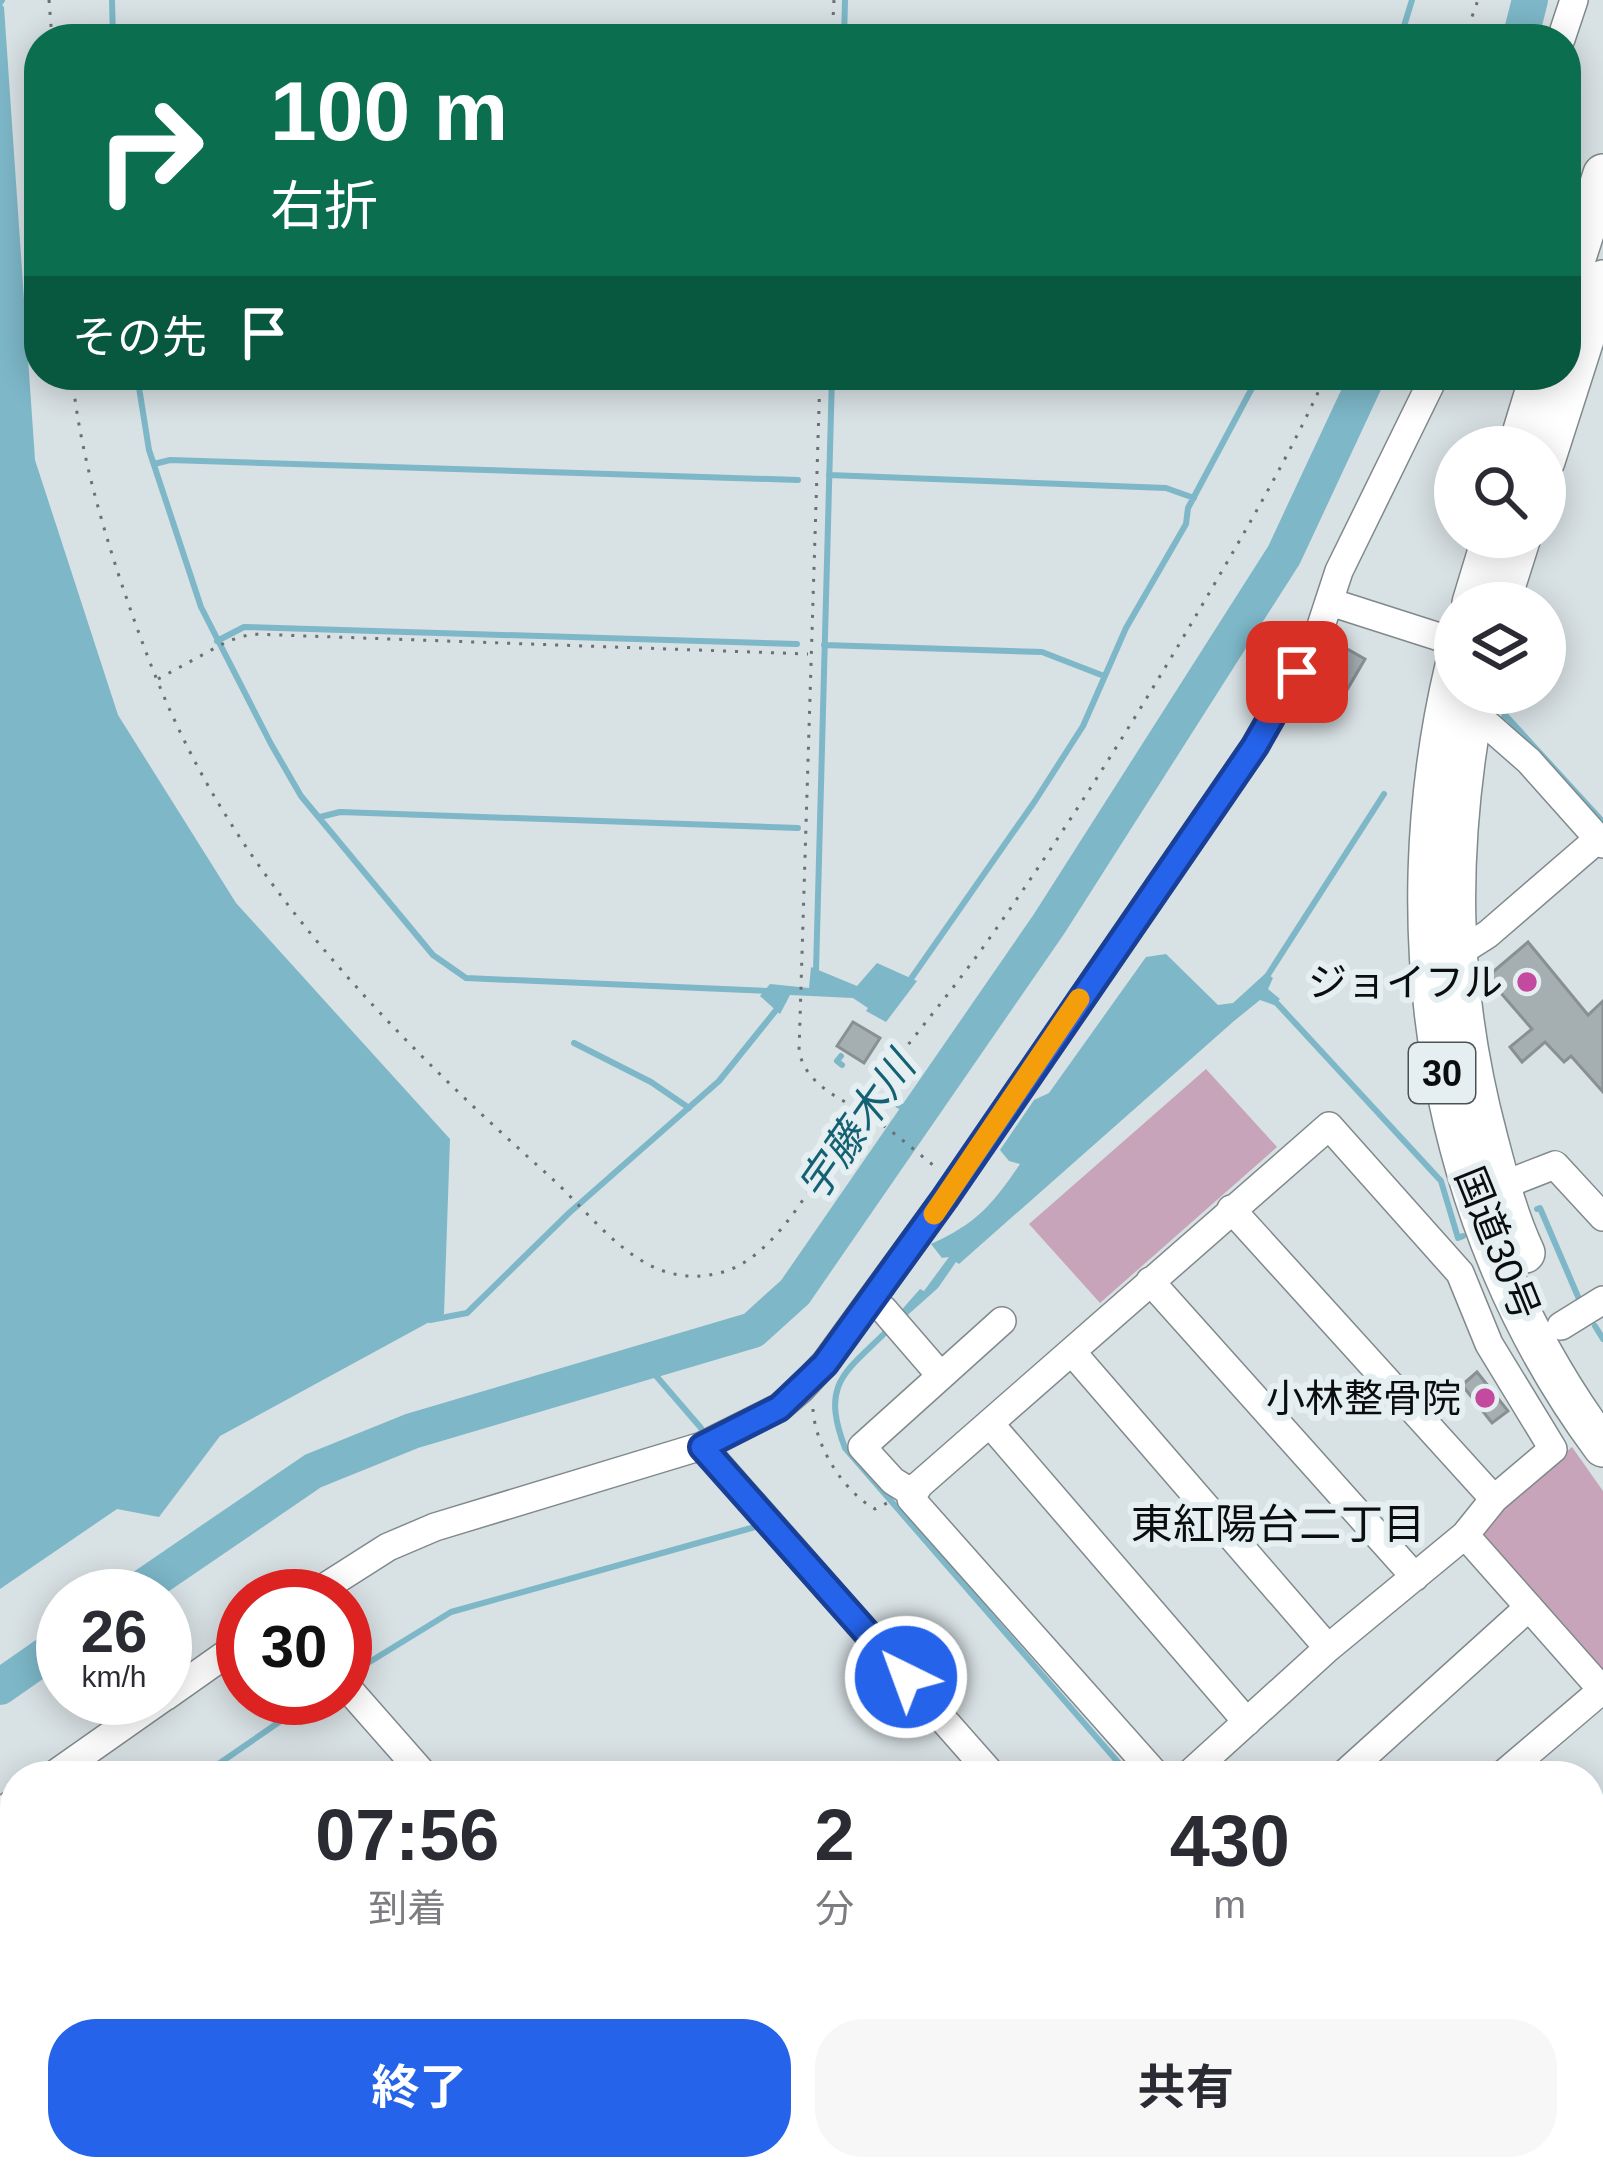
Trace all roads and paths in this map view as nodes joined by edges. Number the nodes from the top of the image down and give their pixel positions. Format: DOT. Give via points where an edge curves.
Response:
graph roads {
  1 [pos="1603,174"];
  2 [pos="1585,280"];
  3 [pos="1595,330"];
  4 [pos="1581,367"];
  5 [pos="74,390"];
  6 [pos="819,390"];
  7 [pos="1318,390"];
  8 [pos="1428,390"];
  9 [pos="1535,390"];
  10 [pos="1572,390"];
  11 [pos="1524,426"];
  12 [pos="1558,426"];
  13 [pos="1330,602"];
  14 [pos="1434,635"];
  15 [pos="809,654"];
  16 [pos="158,679"];
  17 [pos="1445,714"];
  18 [pos="1473,714"];
  19 [pos="1485,714"];
  20 [pos="1600,842"];
  21 [pos="1455,955"];
  22 [pos="862,1111"];
  23 [pos="935,1167"];
  24 [pos="1501,1186"];
  25 [pos="1232,1208"];
  26 [pos="1603,1217"];
  27 [pos="1150,1281"];
  28 [pos="1603,1300"];
  29 [pos="887,1315"];
  30 [pos="1002,1322"];
  31 [pos="1561,1326"];
  32 [pos="1072,1352"];
  33 [pos="941,1376"];
  34 [pos="812,1378"];
  35 [pos="1603,1399"];
  36 [pos="991,1425"];
  37 [pos="702,1447"];
  38 [pos="1603,1447"];
  39 [pos="914,1494"];
  40 [pos="1494,1499"];
  41 [pos="885,1504"];
  42 [pos="1465,1535"];
  43 [pos="353,1569"];
  44 [pos="1415,1576"];
  45 [pos="1529,1607"];
  46 [pos="1328,1648"];
  47 [pos="1602,1690"];
  48 [pos="372,1716"];
  49 [pos="1247,1722"];
  50 [pos="124,1725"];
  51 [pos="73,1761"];
  52 [pos="412,1761"];
  53 [pos="980,1761"];
  54 [pos="1144,1761"];
  55 [pos="1204,1761"];
  56 [pos="1359,1761"];
  57 [pos="1519,1761"];
  1 -- 2 [label="highway"];
  2 -- 3 [label="highway"];
  3 -- 4 [label="highway"];
  5 -- 16 [label="path" via="103,528"];
  6 -- 15 [label="path"];
  7 -- 22 [label="path" via="1257,510 1076,813"];
  8 -- 13 [label="street"];
  9 -- 11 [label="highway"];
  10 -- 12 [label="highway"];
  13 -- 14 [label="street"];
  13 -- 29 [label="street" via="1255,746"];
  15 -- 16 [label="path" via="251,634"];
  15 -- 22 [label="path" via="800,1060 837,1100"];
  16 -- 22 [label="path" via="209,786 336,963 616,1245 653,1268 724,1272 764,1249"];
  17 -- 38 [label="highway, 国道30号 / 30" via="1425,898 1443,1078 1496,1250 1552,1366"];
  18 -- 21 [label="highway, 国道30号 / 30" via="1455,830"];
  19 -- 20 [label="street"];
  20 -- 21 [label="street"];
  21 -- 24 [label="highway, 国道30号 / 30" via="1471,1075"];
  22 -- 23 [label="path"];
  24 -- 26 [label="street" via="1556,1165"];
  24 -- 31 [label="highway, 国道30号 / 30"];
  25 -- 27 [label="street"];
  25 -- 40 [label="street"];
  25 -- 40 [label="street" via="1328,1126 1358,1159 1460,1273 1489,1344 1553,1449"];
  27 -- 32 [label="street"];
  27 -- 44 [label="street"];
  28 -- 31 [label="street"];
  29 -- 33 [label="street"];
  29 -- 34 [label="street"];
  30 -- 33 [label="street"];
  31 -- 35 [label="highway, 国道30号 / 30"];
  32 -- 36 [label="street"];
  32 -- 46 [label="street"];
  33 -- 39 [label="street" via="862,1447"];
  34 -- 37 [label="street" via="779,1408"];
  34 -- 41 [label="path" via="813,1418 828,1456 859,1500 875,1509"];
  36 -- 39 [label="street"];
  36 -- 49 [label="street"];
  37 -- 43 [label="street" via="435,1527"];
  37 -- 53 [label="street"];
  39 -- 54 [label="street" via="920,1511"];
  40 -- 42 [label="street"];
  42 -- 44 [label="street"];
  42 -- 45 [label="street"];
  44 -- 46 [label="street"];
  45 -- 47 [label="street"];
  45 -- 56 [label="street"];
  46 -- 49 [label="street"];
  47 -- 57 [label="street"];
  48 -- 52 [label="street"];
  49 -- 55 [label="street"];
  50 -- 51 [label="street"];
}
